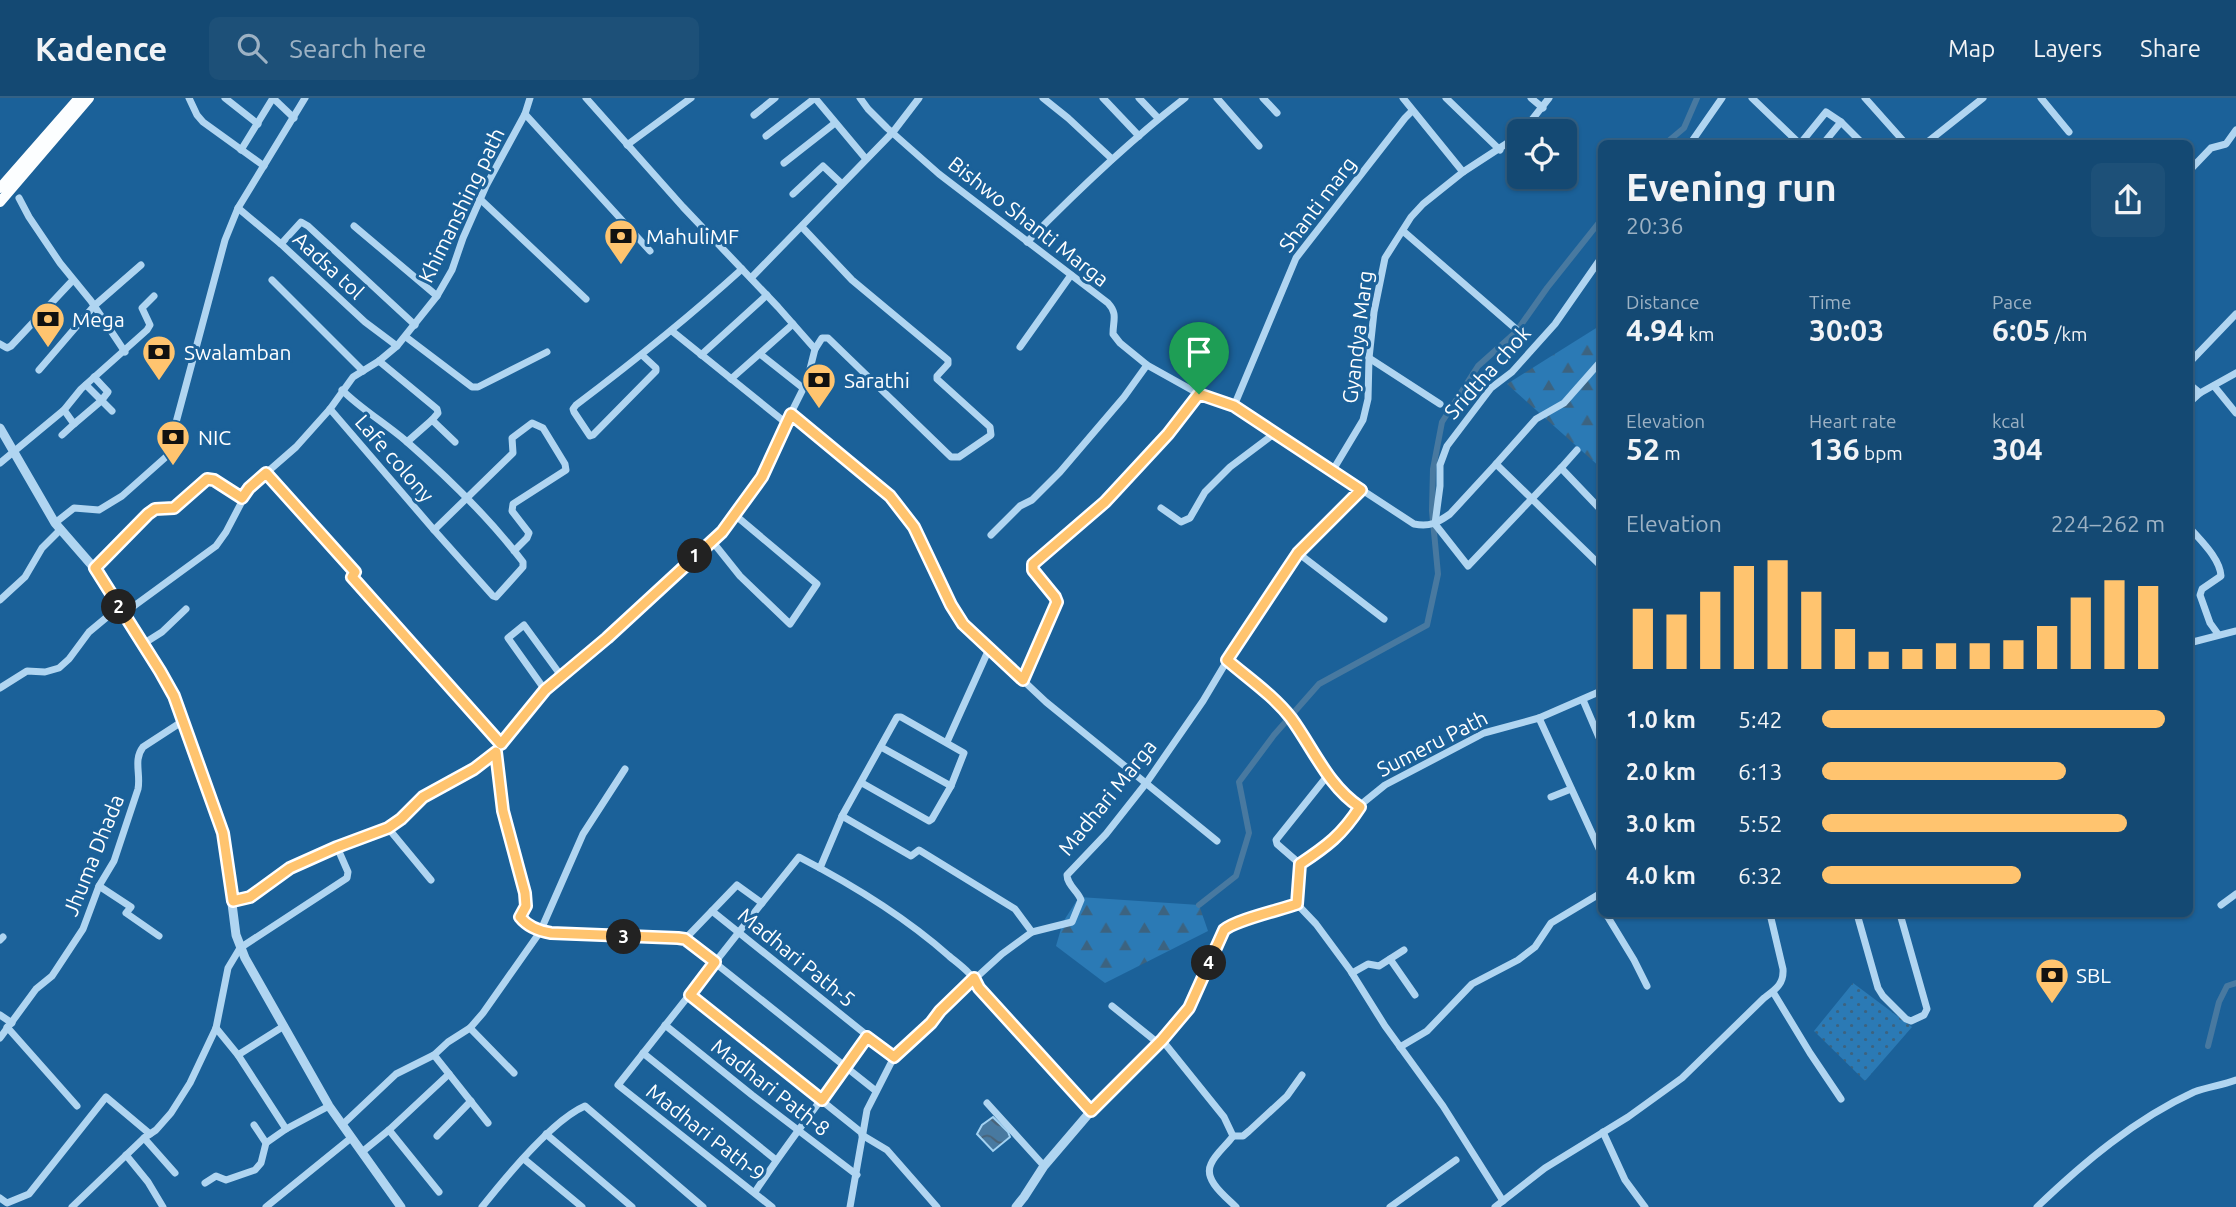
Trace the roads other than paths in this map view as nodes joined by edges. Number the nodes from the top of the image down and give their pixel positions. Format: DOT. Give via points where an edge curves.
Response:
graph roads {
  1 [pos="79,98"];
  2 [pos="89,98"];
  3 [pos="189,98"];
  4 [pos="225,98"];
  5 [pos="273,98"];
  6 [pos="305,98"];
  7 [pos="530,98"];
  8 [pos="586,98"];
  9 [pos="691,98"];
  10 [pos="775,98"];
  11 [pos="815,98"];
  12 [pos="860,98"];
  13 [pos="919,98"];
  14 [pos="1043,98"];
  15 [pos="1103,98"];
  16 [pos="1139,98"];
  17 [pos="1185,98"];
  18 [pos="1217,98"];
  19 [pos="1263,98"];
  20 [pos="1403,98"];
  21 [pos="1446,98"];
  22 [pos="1531,98"];
  23 [pos="1549,98"];
  24 [pos="1722,98"];
  25 [pos="1752,98"];
  26 [pos="1865,98"];
  27 [pos="1983,98"];
  28 [pos="2040,98"];
  29 [pos="1543,108"];
  30 [pos="1412,111"];
  31 [pos="1277,113"];
  32 [pos="525,114"];
  33 [pos="754,116"];
  34 [pos="294,118"];
  35 [pos="1158,118"];
  36 [pos="1533,119"];
  37 [pos="1841,122"];
  38 [pos="835,123"];
  39 [pos="258,124"];
  40 [pos="2236,130"];
  41 [pos="893,132"];
  42 [pos="2069,132"];
  43 [pos="766,136"];
  44 [pos="1139,136"];
  45 [pos="1693,140"];
  46 [pos="1796,140"];
  47 [pos="1803,140"];
  48 [pos="1826,140"];
  49 [pos="1859,140"];
  50 [pos="1902,140"];
  51 [pos="1930,140"];
  52 [pos="1507,144"];
  53 [pos="627,145"];
  54 [pos="1259,146"];
  55 [pos="1500,149"];
  56 [pos="242,150"];
  57 [pos="866,159"];
  58 [pos="1112,159"];
  59 [pos="784,163"];
  60 [pos="264,166"];
  61 [pos="2193,167"];
  62 [pos="1463,172"];
  63 [pos="841,184"];
  64 [pos="0,188"];
  65 [pos="793,194"];
  66 [pos="19,198"];
  67 [pos="480,199"];
  68 [pos="0,202"];
  69 [pos="238,208"];
  70 [pos="354,226"];
  71 [pos="802,227"];
  72 [pos="1403,231"];
  73 [pos="1027,242"];
  74 [pos="281,244"];
  75 [pos="650,251"];
  76 [pos="1598,262"];
  77 [pos="141,265"];
  78 [pos="742,269"];
  79 [pos="1071,275"];
  80 [pos="751,278"];
  81 [pos="74,280"];
  82 [pos="272,280"];
  83 [pos="766,295"];
  84 [pos="154,296"];
  85 [pos="437,296"];
  86 [pos="586,299"];
  87 [pos="94,306"];
  88 [pos="2236,314"];
  89 [pos="793,324"];
  90 [pos="415,325"];
  91 [pos="1516,329"];
  92 [pos="671,331"];
  93 [pos="406,337"];
  94 [pos="0,344"];
  95 [pos="397,346"];
  96 [pos="1020,347"];
  97 [pos="815,349"];
  98 [pos="125,352"];
  99 [pos="547,352"];
  100 [pos="760,354"];
  101 [pos="642,355"];
  102 [pos="701,355"];
  103 [pos="1369,358"];
  104 [pos="2193,359"];
  105 [pos="379,361"];
  106 [pos="1598,363"];
  107 [pos="1147,365"];
  108 [pos="39,370"];
  109 [pos="363,371"];
  110 [pos="2236,373"];
  111 [pos="94,377"];
  112 [pos="731,379"];
  113 [pos="86,385"];
  114 [pos="2214,386"];
  115 [pos="2193,387"];
  116 [pos="803,388"];
  117 [pos="342,390"];
  118 [pos="2200,393"];
  119 [pos="1199,394"];
  120 [pos="2193,399"];
  121 [pos="101,401"];
  122 [pos="1440,404"];
  123 [pos="1234,406"];
  124 [pos="330,409"];
  125 [pos="64,410"];
  126 [pos="112,411"];
  127 [pos="2236,413"];
  128 [pos="791,414"];
  129 [pos="432,420"];
  130 [pos="786,423"];
  131 [pos="74,424"];
  132 [pos="0,428"];
  133 [pos="1275,433"];
  134 [pos="62,435"];
  135 [pos="407,442"];
  136 [pos="456,442"];
  137 [pos="1577,450"];
  138 [pos="13,453"];
  139 [pos="0,463"];
  140 [pos="1496,464"];
  141 [pos="1561,468"];
  142 [pos="1333,470"];
  143 [pos="266,473"];
  144 [pos="1361,490"];
  145 [pos="242,498"];
  146 [pos="464,498"];
  147 [pos="1534,500"];
  148 [pos="1598,507"];
  149 [pos="1161,508"];
  150 [pos="736,515"];
  151 [pos="1435,524"];
  152 [pos="58,526"];
  153 [pos="434,530"];
  154 [pos="2193,532"];
  155 [pos="991,535"];
  156 [pos="712,541"];
  157 [pos="514,551"];
  158 [pos="1298,553"];
  159 [pos="1598,563"];
  160 [pos="95,568"];
  161 [pos="0,600"];
  162 [pos="186,609"];
  163 [pos="121,611"];
  164 [pos="1384,619"];
  165 [pos="2236,631"];
  166 [pos="2218,635"];
  167 [pos="2193,642"];
  168 [pos="143,644"];
  169 [pos="989,649"];
  170 [pos="1227,660"];
  171 [pos="562,677"];
  172 [pos="1023,680"];
  173 [pos="0,688"];
  174 [pos="548,691"];
  175 [pos="1598,692"];
  176 [pos="1583,700"];
  177 [pos="1539,718"];
  178 [pos="183,721"];
  179 [pos="1598,735"];
  180 [pos="947,742"];
  181 [pos="501,744"];
  182 [pos="881,747"];
  183 [pos="496,752"];
  184 [pos="625,769"];
  185 [pos="1328,775"];
  186 [pos="1147,782"];
  187 [pos="862,783"];
  188 [pos="951,786"];
  189 [pos="1571,789"];
  190 [pos="1551,797"];
  191 [pos="1360,807"];
  192 [pos="842,816"];
  193 [pos="388,828"];
  194 [pos="1217,841"];
  195 [pos="337,847"];
  196 [pos="1598,847"];
  197 [pos="1300,864"];
  198 [pos="820,868"];
  199 [pos="431,880"];
  200 [pos="99,886"];
  201 [pos="2236,894"];
  202 [pos="1598,896"];
  203 [pos="233,901"];
  204 [pos="762,903"];
  205 [pos="1297,904"];
  206 [pos="2221,905"];
  207 [pos="712,911"];
  208 [pos="1608,917"];
  209 [pos="1771,917"];
  210 [pos="1858,917"];
  211 [pos="1901,917"];
  212 [pos="540,932"];
  213 [pos="739,932"];
  214 [pos="1032,932"];
  215 [pos="159,936"];
  216 [pos="685,939"];
  217 [pos="240,948"];
  218 [pos="1404,950"];
  219 [pos="1390,959"];
  220 [pos="715,962"];
  221 [pos="1353,973"];
  222 [pos="974,978"];
  223 [pos="1647,986"];
  224 [pos="1773,992"];
  225 [pos="690,995"];
  226 [pos="1415,995"];
  227 [pos="1112,1006"];
  228 [pos="0,1015"];
  229 [pos="9,1025"];
  230 [pos="665,1025"];
  231 [pos="284,1026"];
  232 [pos="216,1028"];
  233 [pos="470,1028"];
  234 [pos="867,1037"];
  235 [pos="0,1038"];
  236 [pos="1160,1042"];
  237 [pos="1401,1046"];
  238 [pos="643,1053"];
  239 [pos="238,1055"];
  240 [pos="434,1055"];
  241 [pos="894,1057"];
  242 [pos="845,1068"];
  243 [pos="514,1073"];
  244 [pos="449,1074"];
  245 [pos="1302,1075"];
  246 [pos="2236,1080"];
  247 [pos="876,1091"];
  248 [pos="1841,1099"];
  249 [pos="822,1100"];
  250 [pos="471,1101"];
  251 [pos="987,1104"];
  252 [pos="77,1105"];
  253 [pos="329,1106"];
  254 [pos="1091,1111"];
  255 [pos="488,1123"];
  256 [pos="254,1125"];
  257 [pos="342,1125"];
  258 [pos="286,1129"];
  259 [pos="389,1130"];
  260 [pos="800,1131"];
  261 [pos="1602,1132"];
  262 [pos="546,1134"];
  263 [pos="862,1134"];
  264 [pos="147,1136"];
  265 [pos="437,1136"];
  266 [pos="1233,1136"];
  267 [pos="351,1138"];
  268 [pos="266,1143"];
  269 [pos="362,1153"];
  270 [pos="125,1155"];
  271 [pos="524,1159"];
  272 [pos="776,1160"];
  273 [pos="1456,1160"];
  274 [pos="1044,1167"];
  275 [pos="175,1173"];
  276 [pos="857,1175"];
  277 [pos="205,1183"];
  278 [pos="439,1192"];
  279 [pos="755,1192"];
  280 [pos="0,1198"];
  281 [pos="1503,1201"];
  282 [pos="487,1205"];
  283 [pos="399,1206"];
  284 [pos="72,1207"];
  285 [pos="163,1207"];
  286 [pos="266,1207"];
  287 [pos="582,1207"];
  288 [pos="632,1207"];
  289 [pos="703,1207"];
  290 [pos="772,1207"];
  291 [pos="850,1207"];
  292 [pos="937,1207"];
  293 [pos="1016,1207"];
  294 [pos="1236,1207"];
  295 [pos="1390,1207"];
  296 [pos="1495,1207"];
  297 [pos="1645,1207"];
  298 [pos="2037,1207"];
  1 -- 64 [label="highway"];
  2 -- 68 [label="highway"];
  3 -- 56 [label="street" via="203,122"];
  4 -- 39 [label="street"];
  5 -- 34 [label="street"];
  5 -- 39 [label="street"];
  6 -- 34 [label="street"];
  7 -- 32 [label="street, Khimanshing path"];
  8 -- 53 [label="street"];
  9 -- 53 [label="street"];
  10 -- 33 [label="street"];
  11 -- 38 [label="street"];
  11 -- 43 [label="street"];
  12 -- 41 [label="street, Bishwo Shanti Marga"];
  13 -- 41 [label="street"];
  14 -- 58 [label="street"];
  15 -- 44 [label="street"];
  16 -- 35 [label="street"];
  17 -- 35 [label="street"];
  18 -- 54 [label="street"];
  19 -- 31 [label="street"];
  20 -- 30 [label="street"];
  21 -- 55 [label="street"];
  22 -- 29 [label="street"];
  23 -- 29 [label="street"];
  24 -- 45 [label="street"];
  25 -- 46 [label="street"];
  26 -- 50 [label="street"];
  27 -- 51 [label="street"];
  28 -- 42 [label="street"];
  29 -- 36 [label="street"];
  30 -- 62 [label="street"];
  30 -- 123 [label="street, Shanti marg" via="1296,258"];
  32 -- 67 [label="street, Khimanshing path"];
  32 -- 75 [label="street"];
  34 -- 60 [label="street"];
  35 -- 44 [label="street"];
  37 -- 47 [label="street" via="1824,112"];
  37 -- 48 [label="street"];
  37 -- 49 [label="street"];
  38 -- 57 [label="street"];
  38 -- 59 [label="street"];
  39 -- 56 [label="street"];
  40 -- 61 [label="street" via="2226,144 2211,148"];
  41 -- 57 [label="street"];
  41 -- 73 [label="street, Bishwo Shanti Marga"];
  44 -- 58 [label="street"];
  52 -- 55 [label="street, Gyandya Marg"];
  53 -- 78 [label="street"];
  55 -- 62 [label="street, Gyandya Marg"];
  56 -- 60 [label="street"];
  57 -- 63 [label="street"];
  58 -- 73 [label="street"];
  60 -- 69 [label="street"];
  62 -- 72 [label="street, Gyandya Marg" via="1423,204"];
  63 -- 65 [label="street" via="823,166"];
  63 -- 71 [label="street"];
  66 -- 81 [label="street"];
  67 -- 85 [label="street, Khimanshing path"];
  67 -- 86 [label="street"];
  69 -- 74 [label="street, Aadsa tol"];
  69 -- 152 [label="street" via="219,261 167,456 122,496 99,510 74,508"];
  70 -- 85 [label="street"];
  71 -- 80 [label="street"];
  71 -- 97 [label="street" via="852,280 948,360 937,379 989,427 991,435 960,457 951,457 828,338 822,338"];
  72 -- 91 [label="street"];
  72 -- 103 [label="street, Gyandya Marg" via="1385,258"];
  73 -- 79 [label="street, Bishwo Shanti Marga"];
  74 -- 90 [label="street" via="297,224 308,226"];
  74 -- 95 [label="street, Aadsa tol"];
  76 -- 151 [label="street, Sridtha chok" via="1555,324 1512,372 1491,388 1447,446 1440,465"];
  77 -- 87 [label="street"];
  78 -- 80 [label="street"];
  78 -- 92 [label="street"];
  79 -- 96 [label="street"];
  79 -- 107 [label="street, Bishwo Shanti Marga" via="1113,309 1114,334"];
  80 -- 83 [label="street"];
  81 -- 87 [label="street"];
  81 -- 94 [label="street" via="11,346"];
  82 -- 109 [label="street"];
  83 -- 89 [label="street"];
  83 -- 102 [label="street"];
  84 -- 98 [label="street" via="142,309 148,330"];
  85 -- 90 [label="street, Khimanshing path"];
  87 -- 98 [label="street"];
  87 -- 108 [label="street"];
  88 -- 104 [label="street"];
  89 -- 97 [label="street"];
  89 -- 100 [label="street"];
  90 -- 93 [label="street, Khimanshing path"];
  92 -- 101 [label="street"];
  92 -- 102 [label="street"];
  93 -- 95 [label="street, Khimanshing path"];
  93 -- 99 [label="street" via="472,387"];
  95 -- 105 [label="street, Khimanshing path"];
  97 -- 116 [label="street"];
  98 -- 111 [label="street"];
  100 -- 112 [label="street"];
  100 -- 116 [label="street"];
  101 -- 101 [label="street" via="656,371 590,436 573,409"];
  102 -- 112 [label="street"];
  103 -- 122 [label="street"];
  103 -- 142 [label="street, Gyandya Marg" via="1363,420"];
  105 -- 109 [label="street, Khimanshing path"];
  105 -- 129 [label="street" via="437,409"];
  106 -- 140 [label="street" via="1564,403 1536,419"];
  107 -- 119 [label="street, Bishwo Shanti Marga"];
  107 -- 155 [label="street" via="1060,472"];
  109 -- 117 [label="street, Khimanshing path"];
  110 -- 114 [label="street"];
  111 -- 113 [label="street"];
  111 -- 121 [label="street" via="108,392"];
  112 -- 130 [label="street"];
  113 -- 121 [label="street"];
  113 -- 125 [label="street"];
  114 -- 118 [label="street"];
  114 -- 127 [label="street"];
  115 -- 118 [label="street"];
  116 -- 128 [label="street"];
  117 -- 124 [label="street, Khimanshing path"];
  117 -- 135 [label="street"];
  118 -- 120 [label="street"];
  119 -- 123 [label="street, Bishwo Shanti Marga"];
  119 -- 172 [label="street" via="1105,502 1033,564 1057,602"];
  121 -- 126 [label="street"];
  121 -- 131 [label="street"];
  123 -- 133 [label="street, Bishwo Shanti Marga"];
  124 -- 143 [label="street, Khimanshing path"];
  124 -- 153 [label="street, Lafe colony"];
  125 -- 131 [label="street"];
  125 -- 138 [label="street"];
  128 -- 130 [label="street"];
  128 -- 169 [label="street" via="890,496 922,542 957,615"];
  129 -- 135 [label="street"];
  129 -- 136 [label="street"];
  130 -- 150 [label="street" via="762,477"];
  131 -- 134 [label="street"];
  132 -- 138 [label="street"];
  133 -- 142 [label="street, Bishwo Shanti Marga"];
  133 -- 149 [label="street" via="1230,467 1205,492 1188,519 1181,522"];
  135 -- 146 [label="street"];
  137 -- 141 [label="street"];
  138 -- 139 [label="street"];
  138 -- 152 [label="street"];
  140 -- 147 [label="street"];
  140 -- 151 [label="street"];
  141 -- 147 [label="street"];
  141 -- 148 [label="street"];
  142 -- 144 [label="street, Bishwo Shanti Marga"];
  143 -- 145 [label="street, Khimanshing path"];
  143 -- 181 [label="street"];
  144 -- 151 [label="street, Bishwo Shanti Marga" via="1414,524"];
  144 -- 158 [label="street, Madhari Marga"];
  145 -- 160 [label="street" via="207,479 174,508 148,514"];
  145 -- 163 [label="street, Khimanshing path" via="216,546"];
  146 -- 153 [label="street"];
  146 -- 157 [label="street"];
  146 -- 157 [label="street" via="513,453 512,438 533,423 542,428 566,470 513,504 512,511 529,533"];
  147 -- 151 [label="street" via="1468,566"];
  147 -- 159 [label="street"];
  150 -- 156 [label="street"];
  150 -- 156 [label="street" via="817,584 790,624 740,576"];
  152 -- 160 [label="street"];
  152 -- 161 [label="street" via="25,577"];
  153 -- 157 [label="street, Lafe colony" via="496,597 524,564"];
  154 -- 166 [label="street" via="2221,571 2200,595"];
  156 -- 171 [label="street"];
  158 -- 164 [label="street"];
  158 -- 170 [label="street, Madhari Marga"];
  160 -- 163 [label="street"];
  162 -- 168 [label="street"];
  163 -- 168 [label="street"];
  163 -- 173 [label="street, Khimanshing path" via="89,632 60,668 45,673 27,671"];
  165 -- 166 [label="street"];
  166 -- 167 [label="street"];
  168 -- 178 [label="street"];
  169 -- 172 [label="street"];
  169 -- 180 [label="street"];
  170 -- 185 [label="street" via="1275,699"];
  170 -- 186 [label="street, Madhari Marga"];
  171 -- 174 [label="street"];
  171 -- 174 [label="street" via="524,625 508,638"];
  172 -- 186 [label="street"];
  174 -- 181 [label="street"];
  175 -- 176 [label="street, Sumeru Path"];
  176 -- 177 [label="street, Sumeru Path"];
  176 -- 179 [label="street"];
  177 -- 189 [label="street"];
  177 -- 191 [label="street, Sumeru Path" via="1477,736 1385,785"];
  178 -- 200 [label="street, Jhuma Dhada" via="139,752 138,789 114,861"];
  178 -- 203 [label="street" via="223,833"];
  180 -- 182 [label="street" via="897,717"];
  180 -- 188 [label="street" via="965,755"];
  181 -- 183 [label="street"];
  182 -- 187 [label="street"];
  182 -- 188 [label="street"];
  183 -- 193 [label="street" via="423,797"];
  183 -- 212 [label="street" via="503,811 525,893 526,906 520,917"];
  184 -- 212 [label="street" via="583,834"];
  185 -- 191 [label="street"];
  185 -- 197 [label="street" via="1276,840"];
  186 -- 194 [label="street"];
  186 -- 214 [label="street, Madhari Marga" via="1067,875 1081,900 1072,922"];
  187 -- 188 [label="street" via="929,821"];
  187 -- 192 [label="street"];
  189 -- 190 [label="street"];
  189 -- 196 [label="street"];
  191 -- 197 [label="street, Sumeru Path" via="1334,841"];
  192 -- 198 [label="street"];
  192 -- 214 [label="street" via="912,856 918,850 1015,909"];
  193 -- 195 [label="street"];
  193 -- 199 [label="street"];
  195 -- 203 [label="street" via="290,868 250,897"];
  195 -- 217 [label="street" via="347,878"];
  197 -- 205 [label="street"];
  198 -- 204 [label="street" via="799,857"];
  198 -- 222 [label="street" via="871,896"];
  200 -- 215 [label="street" via="131,908 126,913"];
  200 -- 229 [label="street, Jhuma Dhada" via="89,918 66,958"];
  201 -- 206 [label="street"];
  202 -- 237 [label="street" via="1551,923 1535,947 1472,984 1427,1031"];
  203 -- 217 [label="street"];
  204 -- 207 [label="street" via="737,885"];
  204 -- 213 [label="street"];
  205 -- 221 [label="street"];
  205 -- 236 [label="street" via="1224,930 1189,1008"];
  207 -- 213 [label="street, Madhari Path-5"];
  207 -- 216 [label="street"];
  208 -- 223 [label="street"];
  209 -- 224 [label="street" via="1783,975"];
  210 -- 211 [label="street" via="1878,988 1911,1021 1927,1009"];
  212 -- 216 [label="street"];
  212 -- 233 [label="street"];
  213 -- 220 [label="street"];
  213 -- 234 [label="street, Madhari Path-5"];
  214 -- 222 [label="street, Madhari Marga"];
  216 -- 220 [label="street"];
  217 -- 231 [label="street"];
  217 -- 232 [label="street" via="228,968"];
  218 -- 219 [label="street"];
  219 -- 221 [label="street"];
  219 -- 226 [label="street"];
  220 -- 225 [label="street"];
  220 -- 242 [label="street"];
  221 -- 237 [label="street"];
  222 -- 241 [label="street, Madhari Marga"];
  222 -- 254 [label="street"];
  224 -- 248 [label="street"];
  224 -- 261 [label="street" via="1682,1078"];
  225 -- 230 [label="street"];
  225 -- 249 [label="street"];
  227 -- 236 [label="street"];
  228 -- 229 [label="street"];
  229 -- 235 [label="street, Jhuma Dhada"];
  229 -- 252 [label="street"];
  230 -- 238 [label="street"];
  230 -- 260 [label="street, Madhari Path-8"];
  231 -- 239 [label="street"];
  231 -- 253 [label="street"];
  232 -- 239 [label="street"];
  232 -- 264 [label="street" via="183,1095"];
  233 -- 240 [label="street"];
  233 -- 243 [label="street"];
  234 -- 241 [label="street, Madhari Path-5"];
  234 -- 242 [label="street"];
  236 -- 254 [label="street"];
  236 -- 266 [label="street" via="1224,1117"];
  237 -- 281 [label="street"];
  238 -- 272 [label="street"];
  238 -- 279 [label="street, Madhari Path-9" via="618,1085"];
  239 -- 258 [label="street"];
  240 -- 244 [label="street"];
  240 -- 257 [label="street" via="396,1074"];
  241 -- 247 [label="street, Madhari Marga"];
  242 -- 247 [label="street"];
  242 -- 249 [label="street"];
  244 -- 250 [label="street"];
  244 -- 259 [label="street"];
  245 -- 266 [label="street" via="1249,1131"];
  246 -- 298 [label="street" via="2198,1091 2153,1115 2063,1181"];
  247 -- 263 [label="street, Madhari Marga"];
  249 -- 260 [label="street"];
  249 -- 263 [label="street"];
  250 -- 255 [label="street"];
  250 -- 265 [label="street"];
  251 -- 274 [label="street"];
  253 -- 257 [label="street"];
  253 -- 258 [label="street"];
  254 -- 274 [label="street"];
  256 -- 268 [label="street"];
  257 -- 267 [label="street"];
  258 -- 268 [label="street"];
  259 -- 269 [label="street"];
  259 -- 278 [label="street"];
  260 -- 272 [label="street"];
  260 -- 276 [label="street, Madhari Path-8"];
  261 -- 281 [label="street"];
  261 -- 297 [label="street" via="1625,1180"];
  262 -- 271 [label="street"];
  262 -- 288 [label="street"];
  262 -- 289 [label="street" via="585,1106"];
  263 -- 276 [label="street, Madhari Marga"];
  263 -- 292 [label="street" via="887,1150"];
  264 -- 270 [label="street"];
  264 -- 275 [label="street"];
  264 -- 280 [label="street" via="106,1097 29,1194 6,1203"];
  266 -- 294 [label="street" via="1209,1172 1218,1190"];
  267 -- 269 [label="street"];
  267 -- 286 [label="street"];
  268 -- 277 [label="street" via="256,1170 226,1180 216,1176"];
  269 -- 283 [label="street"];
  270 -- 284 [label="street"];
  270 -- 285 [label="street"];
  271 -- 282 [label="street"];
  271 -- 287 [label="street"];
  272 -- 279 [label="street"];
  273 -- 295 [label="street"];
  274 -- 293 [label="street"];
  276 -- 291 [label="street, Madhari Marga"];
  279 -- 290 [label="street, Madhari Path-9"];
  281 -- 296 [label="street"];
}
